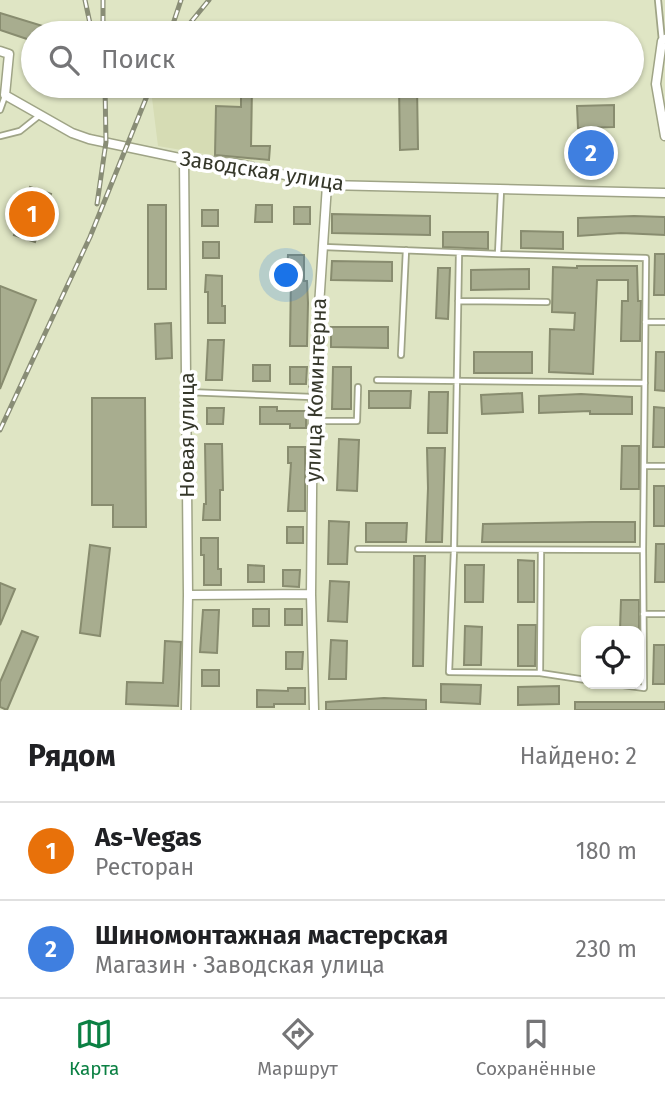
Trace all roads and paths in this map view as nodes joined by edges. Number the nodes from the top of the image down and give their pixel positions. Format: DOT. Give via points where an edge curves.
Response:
graph roads {
  1 [pos="658,0"];
  2 [pos="664,40"];
  3 [pos="0,51"];
  4 [pos="5,95"];
  5 [pos="0,110"];
  6 [pos="40,115"];
  7 [pos="0,136"];
  8 [pos="665,136"];
  9 [pos="184,159"];
  10 [pos="327,185"];
  11 [pos="501,189"];
  12 [pos="665,193"];
  13 [pos="323,247"];
  14 [pos="406,250"];
  15 [pos="459,253"];
  16 [pos="498,254"];
  17 [pos="458,302"];
  18 [pos="547,302"];
  19 [pos="645,322"];
  20 [pos="665,322"];
  21 [pos="401,355"];
  22 [pos="377,380"];
  23 [pos="457,381"];
  24 [pos="645,383"];
  25 [pos="358,387"];
  26 [pos="187,392"];
  27 [pos="313,397"];
  28 [pos="314,421"];
  29 [pos="644,466"];
  30 [pos="665,466"];
  31 [pos="358,549"];
  32 [pos="454,550"];
  33 [pos="541,550"];
  34 [pos="643,551"];
  35 [pos="312,594"];
  36 [pos="188,595"];
  37 [pos="643,614"];
  38 [pos="665,614"];
  39 [pos="643,626"];
  40 [pos="540,673"];
  41 [pos="581,679"];
  42 [pos="186,710"];
  43 [pos="314,710"];
  1 -- 2 [label="lane"];
  2 -- 8 [label="street" via="656,84"];
  3 -- 4 [label="street" via="9,54"];
  4 -- 5 [label="lane"];
  4 -- 6 [label="street, Заводская улица"];
  6 -- 7 [label="lane" via="20,131"];
  6 -- 9 [label="street, Заводская улица" via="89,139"];
  9 -- 10 [label="street, Заводская улица" via="235,163"];
  9 -- 26 [label="street, Новая улица"];
  10 -- 11 [label="street, Заводская улица"];
  10 -- 13 [label="street, улица Коминтерна"];
  11 -- 12 [label="street, Заводская улица"];
  11 -- 16 [label="lane"];
  13 -- 14 [label="lane"];
  13 -- 27 [label="street, улица Коминтерна"];
  14 -- 15 [label="lane"];
  14 -- 21 [label="lane"];
  15 -- 16 [label="lane"];
  15 -- 17 [label="lane"];
  16 -- 19 [label="lane" via="646,258"];
  17 -- 18 [label="lane"];
  17 -- 23 [label="lane"];
  19 -- 20 [label="lane"];
  19 -- 24 [label="lane"];
  22 -- 23 [label="lane"];
  23 -- 24 [label="lane"];
  23 -- 32 [label="lane"];
  24 -- 29 [label="lane"];
  25 -- 28 [label="lane" via="357,421"];
  26 -- 27 [label="lane"];
  26 -- 36 [label="street, Новая улица"];
  27 -- 28 [label="street, улица Коминтерна"];
  28 -- 35 [label="street, улица Коминтерна"];
  29 -- 30 [label="lane"];
  29 -- 34 [label="lane"];
  31 -- 32 [label="lane"];
  32 -- 33 [label="lane"];
  32 -- 40 [label="lane" via="449,672"];
  33 -- 34 [label="lane"];
  33 -- 40 [label="lane"];
  34 -- 37 [label="lane"];
  35 -- 36 [label="street"];
  35 -- 43 [label="street, улица Коминтерна"];
  36 -- 42 [label="street, Новая улица"];
  37 -- 38 [label="lane"];
  37 -- 39 [label="lane"];
  40 -- 41 [label="lane"];
}
